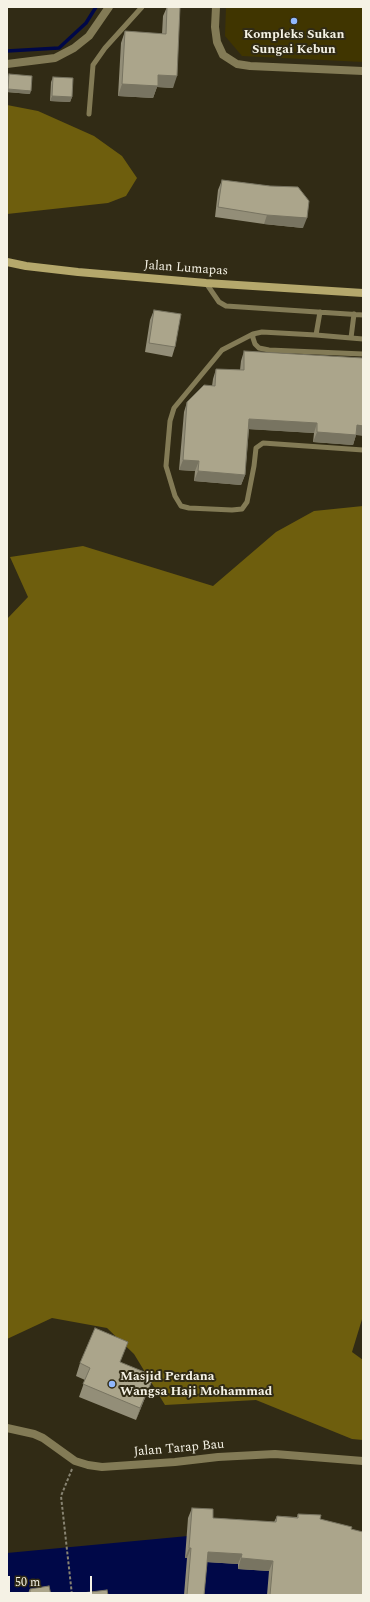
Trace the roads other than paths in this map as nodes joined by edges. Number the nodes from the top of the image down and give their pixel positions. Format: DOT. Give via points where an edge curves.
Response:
graph roads {
  1 [pos="109,7"];
  2 [pos="142,7"];
  3 [pos="216,7"];
  4 [pos="7,64"];
  5 [pos="363,71"];
  6 [pos="89,114"];
  7 [pos="7,262"];
  8 [pos="206,283"];
  9 [pos="363,292"];
  10 [pos="320,312"];
  11 [pos="354,314"];
  12 [pos="363,315"];
  13 [pos="253,334"];
  14 [pos="316,336"];
  15 [pos="351,338"];
  16 [pos="363,339"];
  17 [pos="363,354"];
  18 [pos="363,450"];
  19 [pos="7,1428"];
  20 [pos="363,1461"];
  1 -- 4 [label="street" via="89,36 74,48 55,58"];
  2 -- 6 [label="lane" via="93,65"];
  3 -- 5 [label="street" via="217,42 223,55 237,64"];
  7 -- 8 [label="main road, Jalan Lumapas" via="70,271"];
  8 -- 9 [label="main road, Jalan Lumapas"];
  8 -- 10 [label="lane" via="219,302 226,306"];
  10 -- 11 [label="lane"];
  10 -- 14 [label="lane"];
  11 -- 12 [label="lane"];
  11 -- 15 [label="lane"];
  13 -- 14 [label="lane" via="262,332"];
  13 -- 17 [label="lane" via="252,338 259,348 269,350"];
  13 -- 18 [label="lane" via="222,350 174,408 170,421 166,466 175,496 181,506 242,509 247,502 256,448 263,443"];
  14 -- 15 [label="lane"];
  15 -- 16 [label="lane"];
  19 -- 20 [label="street, Jalan Tarap Bau" via="43,1438 75,1461 88,1465 121,1466 275,1454"];
}
